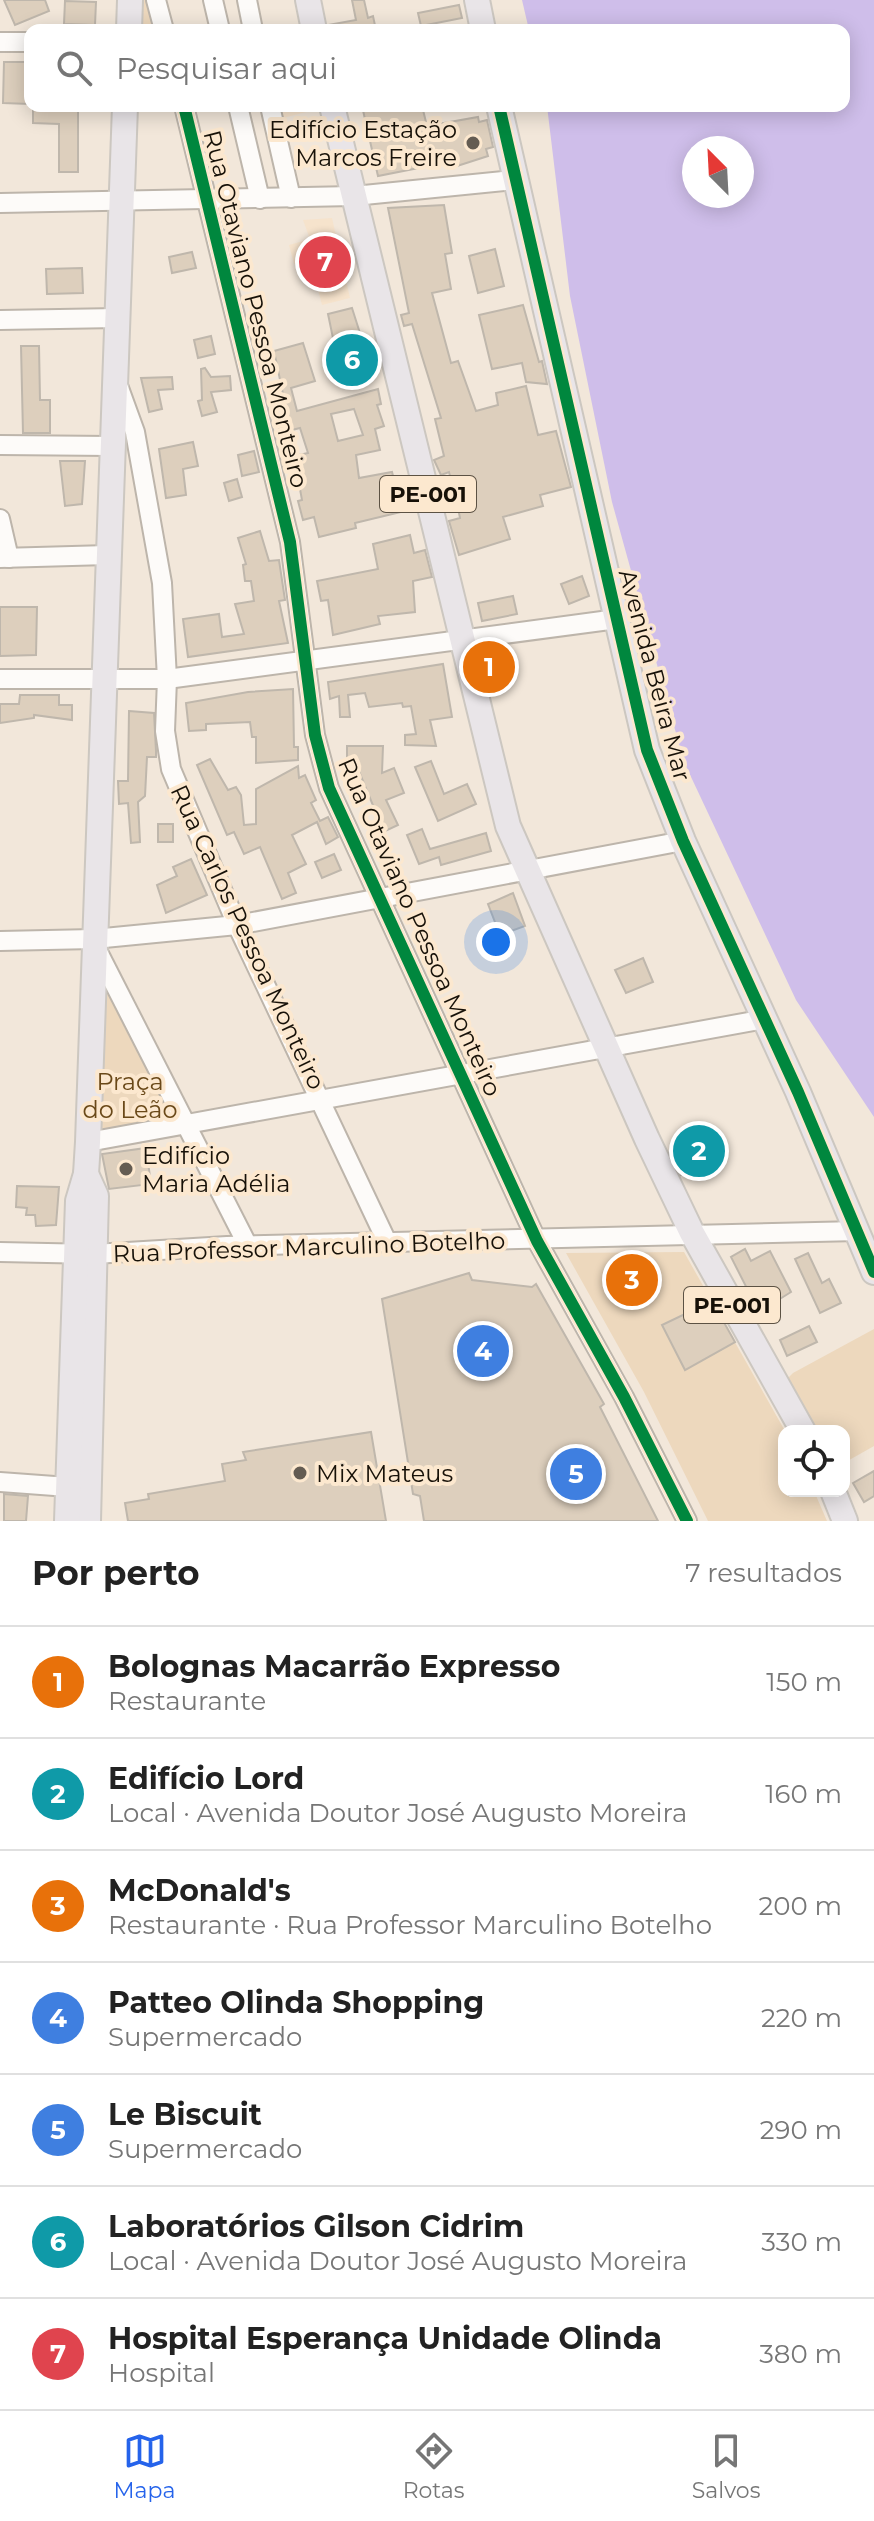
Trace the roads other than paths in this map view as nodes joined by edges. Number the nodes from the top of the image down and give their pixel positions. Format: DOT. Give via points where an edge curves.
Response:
graph roads {
  1 [pos="130,0"];
  2 [pos="156,0"];
  3 [pos="213,0"];
  4 [pos="247,0"];
  5 [pos="308,0"];
  6 [pos="477,0"];
  7 [pos="129,24"];
  8 [pos="162,24"];
  9 [pos="219,24"];
  10 [pos="252,24"];
  11 [pos="313,24"];
  12 [pos="482,24"];
  13 [pos="0,42"];
  14 [pos="24,42"];
  15 [pos="125,112"];
  16 [pos="186,112"];
  17 [pos="239,112"];
  18 [pos="271,112"];
  19 [pos="333,112"];
  20 [pos="500,112"];
  21 [pos="514,180"];
  22 [pos="354,196"];
  23 [pos="291,198"];
  24 [pos="260,199"];
  25 [pos="208,200"];
  26 [pos="120,201"];
  27 [pos="0,203"];
  28 [pos="118,318"];
  29 [pos="0,320"];
  30 [pos="118,383"];
  31 [pos="0,445"];
  32 [pos="111,446"];
  33 [pos="0,519"];
  34 [pos="108,555"];
  35 [pos="5,558"];
  36 [pos="617,619"];
  37 [pos="464,640"];
  38 [pos="307,661"];
  39 [pos="105,677"];
  40 [pos="0,679"];
  41 [pos="167,679"];
  42 [pos="683,841"];
  43 [pos="525,871"];
  44 [pos="377,898"];
  45 [pos="237,925"];
  46 [pos="0,941"];
  47 [pos="94,941"];
  48 [pos="765,1019"];
  49 [pos="603,1047"];
  50 [pos="462,1074"];
  51 [pos="323,1101"];
  52 [pos="187,1124"];
  53 [pos="88,1142"];
  54 [pos="858,1231"];
  55 [pos="692,1233"];
  56 [pos="537,1241"];
  57 [pos="388,1244"];
  58 [pos="248,1246"];
  59 [pos="0,1252"];
  60 [pos="85,1254"];
  61 [pos="874,1272"];
  62 [pos="800,1425"];
  63 [pos="0,1482"];
  64 [pos="68,1487"];
  65 [pos="835,1497"];
  66 [pos="67,1521"];
  67 [pos="88,1521"];
  68 [pos="687,1521"];
  69 [pos="845,1521"];
  1 -- 7 [label="main road"];
  2 -- 8 [label="street"];
  3 -- 9 [label="street"];
  4 -- 10 [label="street"];
  5 -- 11 [label="main road"];
  6 -- 12 [label="main road"];
  13 -- 14 [label="street"];
  15 -- 26 [label="main road"];
  16 -- 25 [label="street, Rua Otaviano Pessoa Monteiro"];
  17 -- 24 [label="street"];
  18 -- 23 [label="street"];
  19 -- 22 [label="main road, PE-001"];
  20 -- 21 [label="main road, Avenida Beira Mar"];
  21 -- 22 [label="street"];
  21 -- 36 [label="main road, Avenida Beira Mar"];
  22 -- 23 [label="street"];
  22 -- 37 [label="main road, PE-001"];
  23 -- 24 [label="street"];
  24 -- 25 [label="street"];
  25 -- 26 [label="street"];
  25 -- 38 [label="street, Rua Otaviano Pessoa Monteiro" via="290,542"];
  26 -- 27 [label="street"];
  26 -- 28 [label="main road"];
  28 -- 29 [label="street"];
  28 -- 30 [label="main road"];
  30 -- 32 [label="main road"];
  30 -- 41 [label="street, Rua Carlos Pessoa Monteiro" via="135,432 156,542"];
  31 -- 32 [label="street"];
  32 -- 34 [label="main road"];
  33 -- 35 [label="street"];
  34 -- 35 [label="street"];
  34 -- 39 [label="main road"];
  36 -- 37 [label="street"];
  36 -- 42 [label="main road, Avenida Beira Mar" via="647,750"];
  37 -- 38 [label="street"];
  37 -- 43 [label="main road, PE-001" via="505,815"];
  38 -- 41 [label="street"];
  38 -- 44 [label="street, Rua Otaviano Pessoa Monteiro" via="321,765"];
  39 -- 40 [label="street"];
  39 -- 41 [label="street"];
  39 -- 47 [label="main road"];
  41 -- 45 [label="street, Rua Carlos Pessoa Monteiro" via="165,731 171,769"];
  42 -- 43 [label="street"];
  42 -- 48 [label="main road, Avenida Beira Mar"];
  43 -- 44 [label="street"];
  43 -- 49 [label="main road, PE-001"];
  44 -- 45 [label="street"];
  44 -- 50 [label="street, Rua Otaviano Pessoa Monteiro"];
  45 -- 47 [label="street"];
  45 -- 51 [label="street, Rua Carlos Pessoa Monteiro"];
  46 -- 47 [label="street"];
  47 -- 52 [label="street"];
  47 -- 53 [label="main road"];
  48 -- 49 [label="street"];
  48 -- 54 [label="main road, Avenida Beira Mar"];
  49 -- 50 [label="street"];
  49 -- 55 [label="main road, PE-001"];
  50 -- 51 [label="street"];
  50 -- 56 [label="street, Rua Otaviano Pessoa Monteiro"];
  51 -- 52 [label="street"];
  51 -- 57 [label="street, Rua Carlos Pessoa Monteiro"];
  52 -- 53 [label="street"];
  52 -- 58 [label="street"];
  53 -- 60 [label="main road" via="86,1174 96,1196"];
  54 -- 55 [label="street, Rua Professor Marculino Botelho"];
  54 -- 61 [label="main road, Avenida Beira Mar"];
  55 -- 56 [label="street, Rua Professor Marculino Botelho"];
  55 -- 62 [label="main road, PE-001"];
  56 -- 57 [label="street, Rua Professor Marculino Botelho"];
  56 -- 68 [label="street, Rua Otaviano Pessoa Monteiro"];
  57 -- 58 [label="street, Rua Professor Marculino Botelho"];
  58 -- 60 [label="street, Rua Professor Marculino Botelho"];
  59 -- 60 [label="street, Rua Professor Marculino Botelho"];
  60 -- 64 [label="main road"];
  60 -- 67 [label="main road"];
  63 -- 64 [label="street"];
  64 -- 66 [label="main road"];
  65 -- 69 [label="main road"];
}
